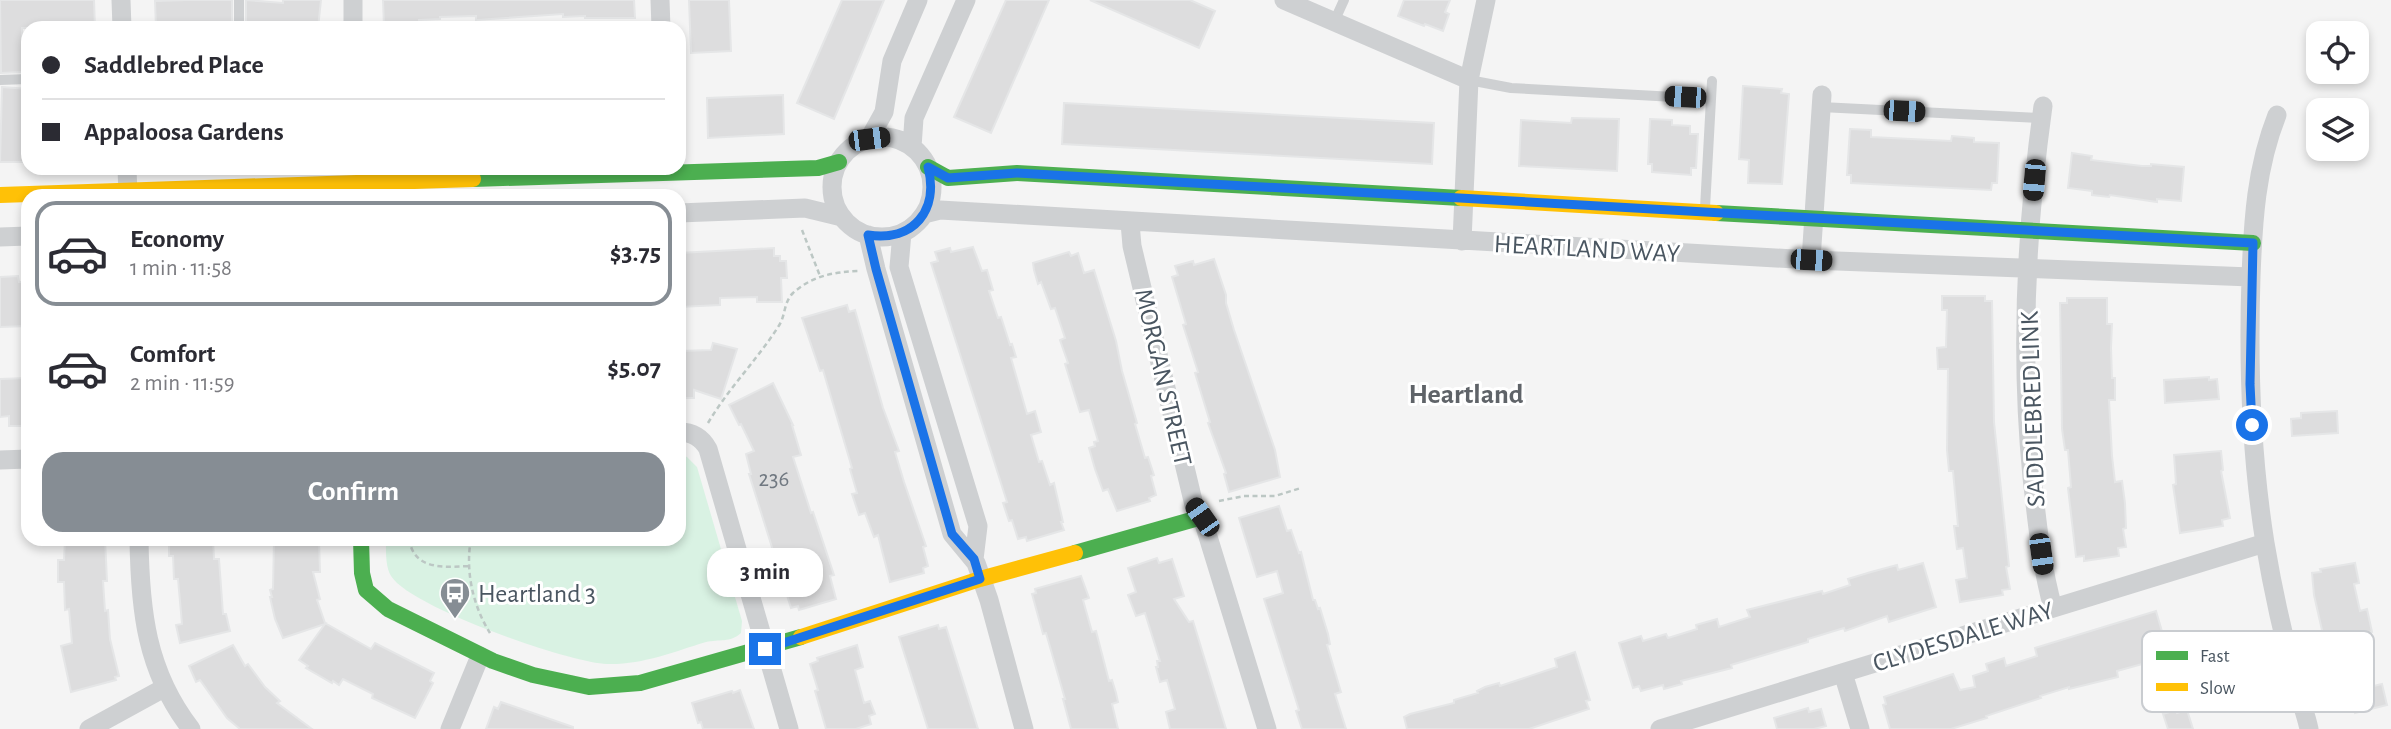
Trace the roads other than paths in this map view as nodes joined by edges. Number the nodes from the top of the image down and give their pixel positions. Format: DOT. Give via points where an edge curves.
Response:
graph roads {
  1 [pos="121,0"];
  2 [pos="239,0"];
  3 [pos="353,0"];
  4 [pos="660,0"];
  5 [pos="919,0"];
  6 [pos="965,0"];
  7 [pos="1284,0"];
  8 [pos="1344,0"];
  9 [pos="1486,0"];
  10 [pos="122,21"];
  11 [pos="239,21"];
  12 [pos="353,21"];
  13 [pos="661,21"];
  14 [pos="1335,22"];
  15 [pos="21,79"];
  16 [pos="0,80"];
  17 [pos="1469,80"];
  18 [pos="1712,81"];
  19 [pos="1711,99"];
  20 [pos="1822,101"];
  21 [pos="2042,112"];
  22 [pos="2277,115"];
  23 [pos="869,139"];
  24 [pos="912,147"];
  25 [pos="839,162"];
  26 [pos="928,167"];
  27 [pos="686,171"];
  28 [pos="629,175"];
  29 [pos="357,176"];
  30 [pos="511,188"];
  31 [pos="192,189"];
  32 [pos="0,195"];
  33 [pos="21,195"];
  34 [pos="1463,199"];
  35 [pos="686,212"];
  36 [pos="1705,212"];
  37 [pos="925,214"];
  38 [pos="842,217"];
  39 [pos="1814,218"];
  40 [pos="1130,223"];
  41 [pos="2030,229"];
  42 [pos="902,233"];
  43 [pos="868,235"];
  44 [pos="21,236"];
  45 [pos="0,237"];
  46 [pos="1462,241"];
  47 [pos="2252,259"];
  48 [pos="1811,260"];
  49 [pos="2029,270"];
  50 [pos="686,434"];
  51 [pos="21,459"];
  52 [pos="0,460"];
  53 [pos="1198,511"];
  54 [pos="2265,543"];
  55 [pos="139,546"];
  56 [pos="361,546"];
  57 [pos="974,559"];
  58 [pos="980,579"];
  59 [pos="2053,608"];
  60 [pos="2283,631"];
  61 [pos="765,649"];
  62 [pos="480,656"];
  63 [pos="1843,673"];
  64 [pos="164,688"];
  65 [pos="2304,712"];
  66 [pos="89,729"];
  67 [pos="191,729"];
  68 [pos="450,729"];
  69 [pos="789,729"];
  70 [pos="1024,729"];
  71 [pos="1267,729"];
  72 [pos="1660,729"];
  73 [pos="1860,729"];
  74 [pos="2309,729"];
  1 -- 10 [label="street"];
  2 -- 11 [label="lane"];
  3 -- 12 [label="street"];
  4 -- 13 [label="street"];
  5 -- 23 [label="street" via="892,61 884,112"];
  6 -- 24 [label="street" via="914,118"];
  7 -- 14 [label="street"];
  8 -- 14 [label="lane"];
  9 -- 17 [label="street"];
  14 -- 17 [label="street"];
  15 -- 16 [label="lane"];
  17 -- 19 [label="lane" via="1511,88"];
  17 -- 34 [label="street"];
  18 -- 19 [label="lane"];
  19 -- 36 [label="lane"];
  20 -- 21 [label="lane"];
  20 -- 39 [label="street"];
  21 -- 41 [label="street, SADDLEBRED LINK"];
  22 -- 47 [label="street" via="2258,180"];
  23 -- 24 [label="street" via="884,137"];
  23 -- 25 [label="street"];
  24 -- 26 [label="street"];
  25 -- 27 [label="street" via="818,168"];
  25 -- 38 [label="street" via="832,190"];
  26 -- 34 [label="street, HEARTLAND WAY" via="948,178 1017,173"];
  26 -- 37 [label="street" via="931,191"];
  28 -- 30 [label="street"];
  29 -- 30 [label="street"];
  29 -- 31 [label="street"];
  32 -- 33 [label="street"];
  34 -- 36 [label="street, HEARTLAND WAY"];
  34 -- 46 [label="street"];
  35 -- 38 [label="street" via="805,208"];
  36 -- 39 [label="street, HEARTLAND WAY"];
  37 -- 40 [label="street, HEARTLAND WAY" via="940,210"];
  37 -- 42 [label="street"];
  38 -- 43 [label="street"];
  39 -- 41 [label="street, HEARTLAND WAY"];
  39 -- 48 [label="street"];
  40 -- 46 [label="street, HEARTLAND WAY"];
  40 -- 53 [label="street, MORGAN STREET"];
  41 -- 47 [label="street, HEARTLAND WAY"];
  41 -- 49 [label="street, SADDLEBRED LINK"];
  42 -- 43 [label="street"];
  42 -- 57 [label="street" via="899,267 978,526"];
  43 -- 57 [label="street" via="952,534"];
  44 -- 45 [label="street"];
  46 -- 48 [label="street, HEARTLAND WAY"];
  47 -- 49 [label="street, HEARTLAND WAY"];
  47 -- 54 [label="street" via="2250,384"];
  48 -- 49 [label="street, HEARTLAND WAY"];
  49 -- 59 [label="street, SADDLEBRED LINK" via="2027,421 2044,575"];
  50 -- 61 [label="street" via="703,440 708,450"];
  51 -- 52 [label="street"];
  53 -- 58 [label="street"];
  53 -- 71 [label="street, MORGAN STREET"];
  54 -- 59 [label="street, CLYDESDALE WAY"];
  54 -- 60 [label="street"];
  55 -- 64 [label="street" via="144,623"];
  56 -- 62 [label="street" via="362,573 370,596 388,610"];
  57 -- 58 [label="street"];
  58 -- 61 [label="street"];
  58 -- 70 [label="street"];
  59 -- 63 [label="street, CLYDESDALE WAY"];
  61 -- 62 [label="street" via="640,683 589,687 533,675"];
  61 -- 69 [label="street"];
  62 -- 68 [label="street"];
  63 -- 72 [label="street, CLYDESDALE WAY"];
  63 -- 73 [label="street"];
  64 -- 66 [label="street"];
  64 -- 67 [label="street"];
  65 -- 74 [label="street"];
}
